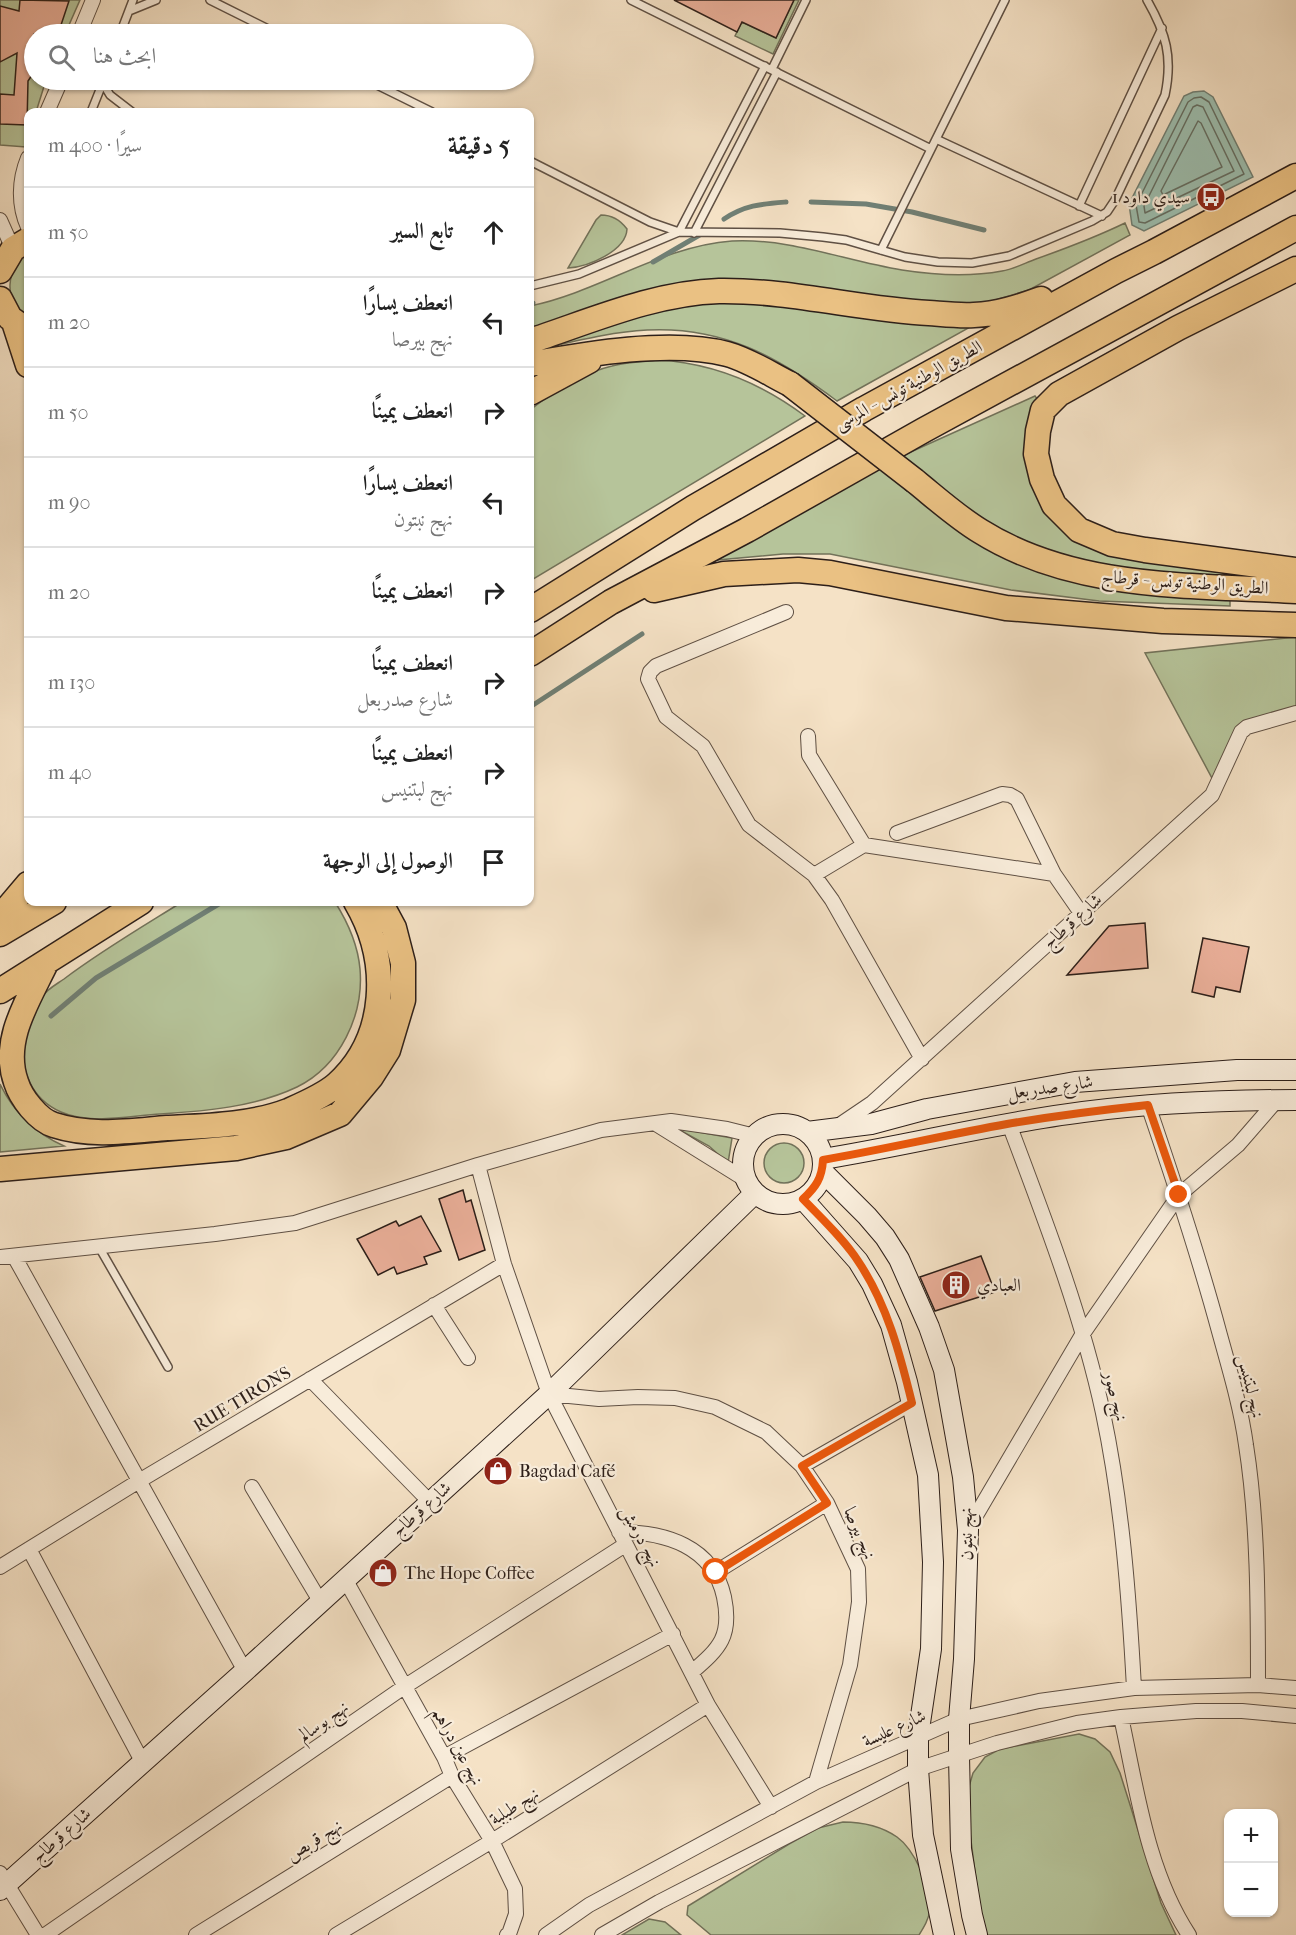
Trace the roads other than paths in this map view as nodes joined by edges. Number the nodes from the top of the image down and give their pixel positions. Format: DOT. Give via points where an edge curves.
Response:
graph roads {
  1 [pos="93,0"];
  2 [pos="133,0"];
  3 [pos="156,0"];
  4 [pos="210,0"];
  5 [pos="631,0"];
  6 [pos="806,0"];
  7 [pos="1005,0"];
  8 [pos="1147,0"];
  9 [pos="129,11"];
  10 [pos="83,24"];
  11 [pos="124,24"];
  12 [pos="258,24"];
  13 [pos="1162,28"];
  14 [pos="771,69"];
  15 [pos="57,90"];
  16 [pos="100,90"];
  17 [pos="108,90"];
  18 [pos="387,90"];
  19 [pos="49,108"];
  20 [pos="93,108"];
  21 [pos="127,108"];
  22 [pos="424,108"];
  23 [pos="936,139"];
  24 [pos="932,149"];
  25 [pos="534,163"];
  26 [pos="24,173"];
  27 [pos="1296,176"];
  28 [pos="1079,206"];
  29 [pos="24,215"];
  30 [pos="1102,216"];
  31 [pos="0,220"];
  32 [pos="1296,228"];
  33 [pos="679,232"];
  34 [pos="694,233"];
  35 [pos="881,250"];
  36 [pos="10,253"];
  37 [pos="1296,269"];
  38 [pos="1116,271"];
  39 [pos="534,285"];
  40 [pos="9,312"];
  41 [pos="1161,337"];
  42 [pos="534,340"];
  43 [pos="626,350"];
  44 [pos="24,354"];
  45 [pos="534,363"];
  46 [pos="534,391"];
  47 [pos="924,430"];
  48 [pos="1296,570"];
  49 [pos="1296,591"];
  50 [pos="611,602"];
  51 [pos="534,607"];
  52 [pos="786,612"];
  53 [pos="1296,625"];
  54 [pos="534,651"];
  55 [pos="1296,713"];
  56 [pos="808,736"];
  57 [pos="897,833"];
  58 [pos="864,845"];
  59 [pos="1054,874"];
  60 [pos="814,875"];
  61 [pos="24,889"];
  62 [pos="47,906"];
  63 [pos="135,906"];
  64 [pos="358,906"];
  65 [pos="382,906"];
  66 [pos="1081,913"];
  67 [pos="0,917"];
  68 [pos="0,934"];
  69 [pos="46,963"];
  70 [pos="0,991"];
  71 [pos="922,1059"];
  72 [pos="1295,1067"];
  73 [pos="1286,1100"];
  74 [pos="1148,1105"];
  75 [pos="656,1124"];
  76 [pos="1009,1124"];
  77 [pos="834,1129"];
  78 [pos="807,1132"];
  79 [pos="755,1136"];
  80 [pos="478,1165"];
  81 [pos="823,1166"];
  82 [pos="0,1168"];
  83 [pos="751,1186"];
  84 [pos="1179,1195"];
  85 [pos="803,1199"];
  86 [pos="99,1247"];
  87 [pos="7,1257"];
  88 [pos="504,1264"];
  89 [pos="434,1305"];
  90 [pos="1082,1335"];
  91 [pos="468,1358"];
  92 [pos="168,1367"];
  93 [pos="310,1379"];
  94 [pos="549,1394"];
  95 [pos="912,1403"];
  96 [pos="802,1466"];
  97 [pos="139,1480"];
  98 [pos="252,1487"];
  99 [pos="429,1501"];
  100 [pos="827,1503"];
  101 [pos="968,1530"];
  102 [pos="622,1538"];
  103 [pos="29,1549"];
  104 [pos="0,1567"];
  105 [pos="716,1572"];
  106 [pos="345,1579"];
  107 [pos="320,1601"];
  108 [pos="673,1634"];
  109 [pos="245,1671"];
  110 [pos="692,1672"];
  111 [pos="1258,1685"];
  112 [pos="404,1687"];
  113 [pos="1134,1688"];
  114 [pos="1296,1688"];
  115 [pos="708,1705"];
  116 [pos="1296,1716"];
  117 [pos="1121,1717"];
  118 [pos="959,1719"];
  119 [pos="918,1736"];
  120 [pos="959,1756"];
  121 [pos="444,1757"];
  122 [pos="143,1762"];
  123 [pos="918,1769"];
  124 [pos="452,1776"];
  125 [pos="816,1782"];
  126 [pos="771,1807"];
  127 [pos="492,1841"];
  128 [pos="2,1882"];
  129 [pos="38,1935"];
  130 [pos="45,1935"];
  131 [pos="196,1935"];
  132 [pos="336,1935"];
  133 [pos="507,1935"];
  134 [pos="546,1935"];
  135 [pos="602,1935"];
  136 [pos="944,1935"];
  137 [pos="977,1935"];
  138 [pos="1189,1935"];
  1 -- 10 [label="street"];
  2 -- 9 [label="lane"];
  3 -- 9 [label="lane"];
  4 -- 12 [label="lane"];
  5 -- 14 [label="lane"];
  6 -- 14 [label="lane"];
  7 -- 23 [label="lane"];
  8 -- 13 [label="lane"];
  9 -- 11 [label="lane"];
  13 -- 28 [label="lane"];
  13 -- 30 [label="lane" via="1169,62 1165,95 1115,200"];
  14 -- 24 [label="lane"];
  14 -- 33 [label="lane"];
  14 -- 34 [label="lane"];
  15 -- 19 [label="street"];
  16 -- 20 [label="lane"];
  17 -- 21 [label="lane"];
  18 -- 22 [label="lane"];
  23 -- 24 [label="lane"];
  23 -- 28 [label="lane"];
  24 -- 35 [label="lane"];
  25 -- 33 [label="lane" via="650,222"];
  26 -- 29 [label="street"];
  27 -- 38 [label="highway, الطريق الوطنية تونس - المرسى"];
  28 -- 30 [label="lane"];
  30 -- 35 [label="lane" via="1009,256 988,261 938,262"];
  31 -- 36 [label="street"];
  32 -- 47 [label="highway"];
  33 -- 34 [label="lane"];
  33 -- 39 [label="lane" via="579,274"];
  34 -- 35 [label="lane" via="780,233 846,240"];
  37 -- 41 [label="highway"];
  38 -- 42 [label="highway" via="1013,310 973,316 800,296 718,291 629,307"];
  38 -- 51 [label="highway, الطريق الوطنية تونس - المرسى" via="864,409 693,508"];
  40 -- 44 [label="highway"];
  41 -- 47 [label="highway"];
  41 -- 48 [label="highway" via="1059,394 1044,410 1036,454 1054,506 1079,530 1112,544"];
  43 -- 45 [label="highway, الطريق الوطنية تونس - قرطاج"];
  43 -- 46 [label="highway" via="585,362"];
  43 -- 49 [label="highway, الطريق الوطنية تونس - قرطاج, bridge" via="684,348 728,354 790,384 980,531 1035,558 1098,577"];
  47 -- 50 [label="highway"];
  50 -- 53 [label="highway, الطريق الوطنية تونس - قرطاج" via="724,574 798,570 1006,608 1152,620"];
  50 -- 54 [label="highway"];
  52 -- 60 [label="street" via="656,666 648,679 666,717 703,746 749,825"];
  55 -- 66 [label="street, شارع قرطاج" via="1241,732 1212,795"];
  56 -- 58 [label="street" via="809,755"];
  57 -- 59 [label="street" via="1002,794 1010,795 1017,799"];
  58 -- 59 [label="street"];
  58 -- 60 [label="street"];
  59 -- 66 [label="street"];
  60 -- 71 [label="street"];
  61 -- 67 [label="highway"];
  62 -- 68 [label="highway"];
  63 -- 69 [label="highway"];
  64 -- 69 [label="highway" via="375,946 380,977 378,1008 368,1042 347,1074 318,1097 286,1112 232,1124 95,1134 52,1125 31,1108 16,1083 11,1054 18,1020"];
  65 -- 82 [label="highway" via="394,927 403,963 403,1000 388,1050 340,1114 286,1137 236,1148"];
  66 -- 71 [label="street, شارع قرطاج"];
  69 -- 70 [label="highway"];
  71 -- 77 [label="street, شارع قرطاج" via="872,1103"];
  72 -- 77 [label="street, شارع صدربعل" via="1075,1082"];
  73 -- 74 [label="street, شارع صدربعل"];
  73 -- 84 [label="street"];
  74 -- 76 [label="street, شارع صدربعل"];
  74 -- 84 [label="street, نهج لبتنيس"];
  75 -- 79 [label="street" via="680,1122"];
  75 -- 80 [label="street" via="602,1130"];
  75 -- 83 [label="street"];
  76 -- 81 [label="street, شارع صدربعل"];
  76 -- 90 [label="street, نهج صور"];
  77 -- 78 [label="street, شارع صدربعل"];
  78 -- 79 [label="street" via="780,1124"];
  78 -- 81 [label="street" via="818,1144"];
  79 -- 83 [label="street" via="746,1149 743,1164"];
  80 -- 86 [label="street" via="295,1223"];
  80 -- 88 [label="street, نهج درمش"];
  81 -- 85 [label="street" via="816,1188"];
  81 -- 101 [label="street, نهج نبتون" via="885,1237 929,1327 944,1370"];
  83 -- 85 [label="street" via="766,1200 778,1204"];
  83 -- 94 [label="street, شارع قرطاج"];
  84 -- 90 [label="street"];
  84 -- 111 [label="street, نهج لبتنيس" via="1230,1368 1246,1444 1253,1514"];
  85 -- 95 [label="street, نهج نبتون" via="847,1246 872,1284 891,1325"];
  86 -- 87 [label="street"];
  86 -- 92 [label="lane"];
  87 -- 97 [label="street"];
  88 -- 89 [label="street, RUE TIRONS"];
  88 -- 94 [label="street, نهج درمش"];
  89 -- 91 [label="street"];
  89 -- 93 [label="street, RUE TIRONS"];
  90 -- 101 [label="street"];
  90 -- 113 [label="street, نهج صور" via="1102,1412 1120,1510"];
  93 -- 97 [label="street, RUE TIRONS"];
  93 -- 99 [label="street"];
  94 -- 96 [label="street, نهج بيرصا" via="599,1399 675,1398 715,1407 766,1432"];
  94 -- 99 [label="street, شارع قرطاج"];
  94 -- 102 [label="street, نهج درمش"];
  95 -- 96 [label="street"];
  95 -- 119 [label="street, نهج نبتون" via="928,1475 933,1563 931,1649"];
  96 -- 100 [label="street, نهج بيرصا"];
  97 -- 103 [label="street, RUE TIRONS"];
  97 -- 109 [label="street"];
  98 -- 107 [label="street"];
  99 -- 106 [label="street, شارع قرطاج"];
  100 -- 105 [label="street"];
  100 -- 125 [label="street, نهج بيرصا" via="858,1569 859,1602 850,1665"];
  101 -- 118 [label="street, نهج نبتون"];
  102 -- 105 [label="street" via="637,1532 671,1539 698,1553"];
  102 -- 108 [label="street, نهج درمش"];
  102 -- 112 [label="street, نهج بوسالم"];
  103 -- 104 [label="street, RUE TIRONS"];
  103 -- 122 [label="street"];
  105 -- 110 [label="street" via="728,1625 710,1656"];
  106 -- 107 [label="street, شارع قرطاج"];
  106 -- 112 [label="street, نهج عين دراهم"];
  107 -- 109 [label="street, شارع قرطاج"];
  108 -- 110 [label="street, نهج درمش"];
  108 -- 121 [label="street"];
  109 -- 122 [label="street, شارع قرطاج"];
  110 -- 115 [label="street, نهج درمش"];
  111 -- 113 [label="street, شارع عليسة"];
  111 -- 114 [label="street, شارع عليسة"];
  112 -- 121 [label="street, نهج عين دراهم"];
  112 -- 130 [label="street, نهج بوسالم"];
  113 -- 118 [label="street, شارع عليسة" via="1039,1701"];
  115 -- 126 [label="street, نهج درمش"];
  115 -- 127 [label="street, نهج طبلبة"];
  116 -- 117 [label="street" via="1196,1711"];
  117 -- 120 [label="street" via="1039,1732"];
  117 -- 138 [label="street" via="1141,1814 1171,1906"];
  118 -- 119 [label="street, شارع عليسة"];
  118 -- 120 [label="street, نهج نبتون"];
  119 -- 123 [label="street, نهج نبتون"];
  119 -- 125 [label="street, شارع عليسة"];
  120 -- 123 [label="street"];
  120 -- 137 [label="street, نهج نبتون" via="961,1849"];
  121 -- 124 [label="street, نهج عين دراهم"];
  122 -- 128 [label="street, شارع قرطاج"];
  123 -- 135 [label="street"];
  123 -- 136 [label="street, نهج نبتون" via="922,1835"];
  124 -- 127 [label="street, نهج عين دراهم"];
  124 -- 131 [label="street, نهج قربص"];
  125 -- 126 [label="street, شارع عليسة"];
  126 -- 134 [label="street, شارع عليسة" via="589,1905"];
  127 -- 132 [label="street, نهج طبلبة"];
  127 -- 133 [label="street, نهج عين دراهم" via="515,1889 516,1914"];
  128 -- 129 [label="street"];
}
